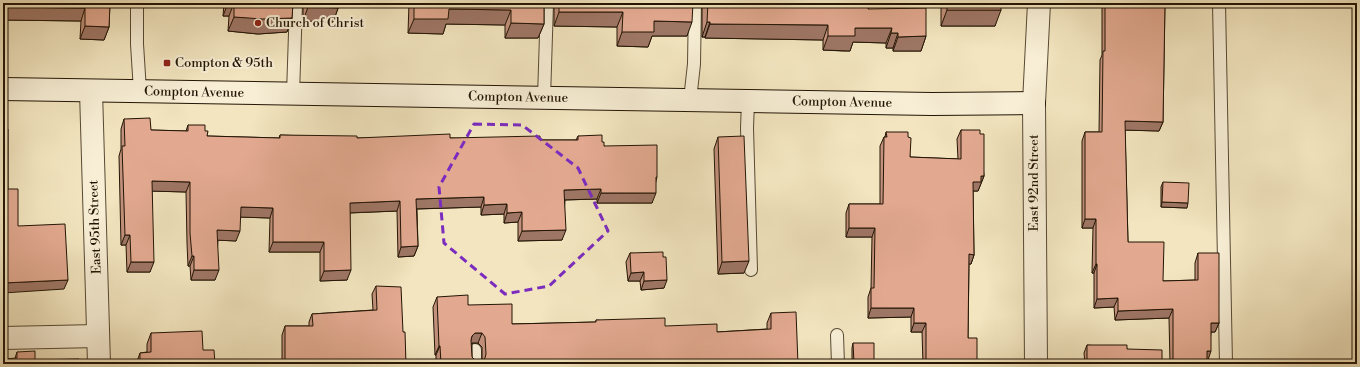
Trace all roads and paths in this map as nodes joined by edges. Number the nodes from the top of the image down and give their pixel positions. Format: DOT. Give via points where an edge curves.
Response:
graph roads {
  1 [pos="137,3"];
  2 [pos="296,3"];
  3 [pos="547,3"];
  4 [pos="695,3"];
  5 [pos="1040,3"];
  6 [pos="1219,3"];
  7 [pos="3,90"];
  8 [pos="91,91"];
  9 [pos="140,91"];
  10 [pos="293,94"];
  11 [pos="544,98"];
  12 [pos="690,100"];
  13 [pos="748,101"];
  14 [pos="1034,103"];
  15 [pos="751,270"];
  16 [pos="837,335"];
  17 [pos="98,336"];
  18 [pos="3,338"];
  19 [pos="474,350"];
  20 [pos="99,364"];
  21 [pos="475,364"];
  22 [pos="838,364"];
  23 [pos="1036,364"];
  24 [pos="1226,364"];
  1 -- 9 [label="lane"];
  2 -- 10 [label="lane"];
  3 -- 11 [label="lane"];
  4 -- 12 [label="lane" via="694,64"];
  5 -- 14 [label="main road, East 92nd Street"];
  6 -- 24 [label="lane"];
  7 -- 8 [label="main road, Compton Avenue"];
  8 -- 9 [label="main road, Compton Avenue"];
  8 -- 17 [label="main road, East 95th Street"];
  9 -- 10 [label="main road, Compton Avenue"];
  10 -- 11 [label="main road, Compton Avenue"];
  11 -- 12 [label="main road, Compton Avenue"];
  12 -- 13 [label="main road, Compton Avenue"];
  13 -- 14 [label="main road, Compton Avenue"];
  13 -- 15 [label="lane"];
  14 -- 23 [label="main road, East 92nd Street"];
  16 -- 22 [label="lane"];
  17 -- 18 [label="main road"];
  17 -- 20 [label="main road, East 95th Street"];
  19 -- 21 [label="lane"];
}
